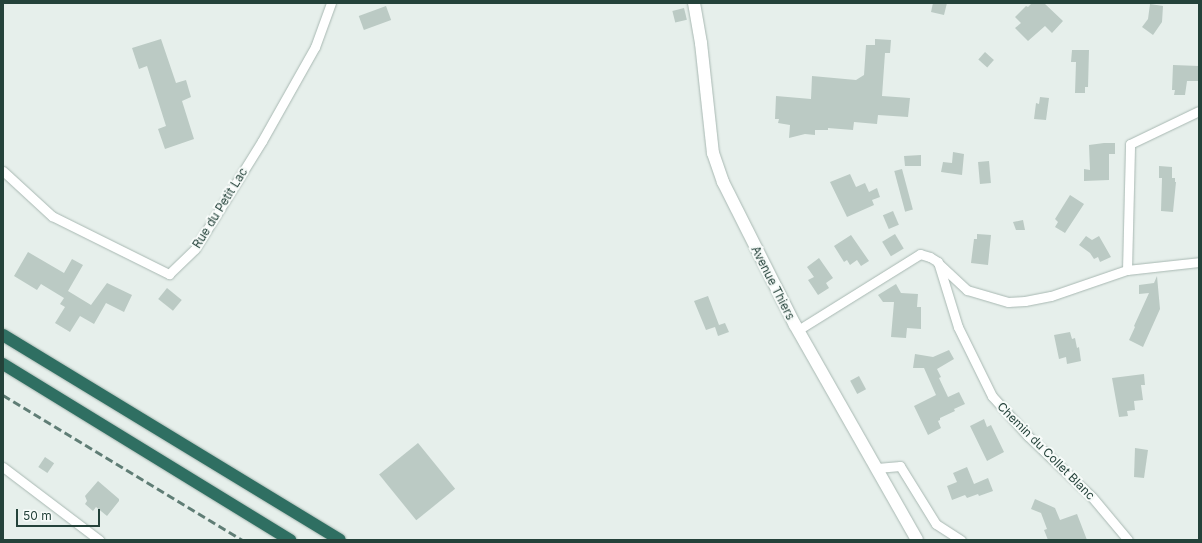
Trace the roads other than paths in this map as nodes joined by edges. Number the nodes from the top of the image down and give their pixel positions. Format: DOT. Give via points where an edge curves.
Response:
graph roads {
  1 [pos="331,3"];
  2 [pos="694,3"];
  3 [pos="1199,111"];
  4 [pos="3,171"];
  5 [pos="938,262"];
  6 [pos="1199,262"];
  7 [pos="1127,270"];
  8 [pos="798,330"];
  9 [pos="3,335"];
  10 [pos="3,364"];
  11 [pos="3,467"];
  12 [pos="877,468"];
  13 [pos="99,540"];
  14 [pos="290,540"];
  15 [pos="340,540"];
  16 [pos="917,540"];
  17 [pos="961,540"];
  18 [pos="1128,540"];
  1 -- 4 [label="street, Rue du Petit Lac" via="315,47 262,141 195,249 169,274 52,216"];
  2 -- 8 [label="main road, Avenue Thiers" via="713,153 722,182"];
  3 -- 7 [label="street" via="1130,144"];
  5 -- 7 [label="street" via="967,290 1008,302 1052,296"];
  5 -- 8 [label="street" via="920,254"];
  5 -- 18 [label="street, Chemin du Collet Blanc" via="958,327 992,396 1028,436 1092,497"];
  6 -- 7 [label="street"];
  8 -- 12 [label="main road, Avenue Thiers"];
  9 -- 15 [label="highway"];
  10 -- 14 [label="highway"];
  11 -- 13 [label="street"];
  12 -- 16 [label="main road, Avenue Thiers"];
  12 -- 17 [label="street" via="900,466 936,524"];
}
